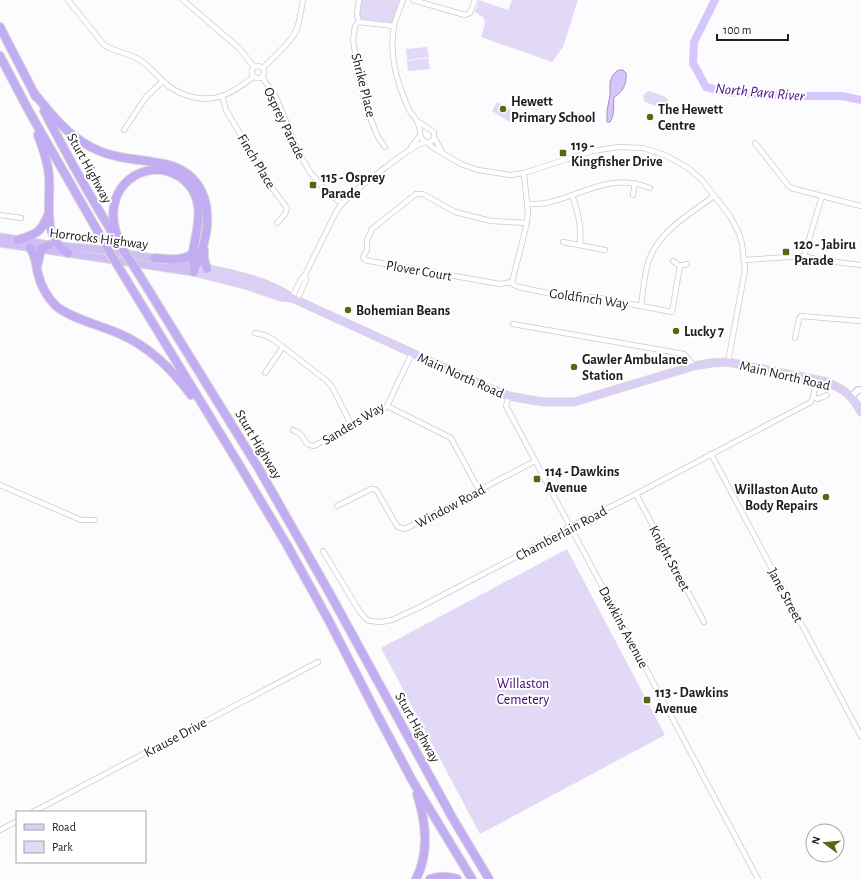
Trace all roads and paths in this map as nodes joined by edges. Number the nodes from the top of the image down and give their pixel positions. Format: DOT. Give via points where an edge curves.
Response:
graph roads {
  1 [pos="68,0"];
  2 [pos="182,0"];
  3 [pos="303,0"];
  4 [pos="359,0"];
  5 [pos="403,0"];
  6 [pos="413,0"];
  7 [pos="475,0"];
  8 [pos="359,22"];
  9 [pos="394,26"];
  10 [pos="0,27"];
  11 [pos="0,56"];
  12 [pos="254,67"];
  13 [pos="263,68"];
  14 [pos="253,77"];
  15 [pos="262,77"];
  16 [pos="163,81"];
  17 [pos="34,93"];
  18 [pos="222,96"];
  19 [pos="30,113"];
  20 [pos="417,121"];
  21 [pos="430,128"];
  22 [pos="124,130"];
  23 [pos="420,134"];
  24 [pos="434,137"];
  25 [pos="427,142"];
  26 [pos="755,143"];
  27 [pos="385,147"];
  28 [pos="408,150"];
  29 [pos="442,152"];
  30 [pos="524,173"];
  31 [pos="635,183"];
  32 [pos="650,188"];
  33 [pos="572,195"];
  34 [pos="634,195"];
  35 [pos="714,196"];
  36 [pos="822,196"];
  37 [pos="342,204"];
  38 [pos="527,204"];
  39 [pos="861,206"];
  40 [pos="48,214"];
  41 [pos="0,215"];
  42 [pos="21,218"];
  43 [pos="277,223"];
  44 [pos="527,223"];
  45 [pos="0,236"];
  46 [pos="18,240"];
  47 [pos="204,241"];
  48 [pos="563,242"];
  49 [pos="0,243"];
  50 [pos="580,244"];
  51 [pos="49,245"];
  52 [pos="58,245"];
  53 [pos="30,248"];
  54 [pos="122,248"];
  55 [pos="41,249"];
  56 [pos="604,250"];
  57 [pos="68,253"];
  58 [pos="193,253"];
  59 [pos="804,256"];
  60 [pos="155,258"];
  61 [pos="744,260"];
  62 [pos="673,262"];
  63 [pos="687,264"];
  64 [pos="861,265"];
  65 [pos="37,266"];
  66 [pos="680,266"];
  67 [pos="194,269"];
  68 [pos="208,269"];
  69 [pos="512,282"];
  70 [pos="295,299"];
  71 [pos="641,306"];
  72 [pos="861,320"];
  73 [pos="513,324"];
  74 [pos="255,333"];
  75 [pos="795,338"];
  76 [pos="283,347"];
  77 [pos="412,353"];
  78 [pos="728,362"];
  79 [pos="694,366"];
  80 [pos="265,373"];
  81 [pos="817,380"];
  82 [pos="861,390"];
  83 [pos="827,395"];
  84 [pos="509,396"];
  85 [pos="813,397"];
  86 [pos="851,397"];
  87 [pos="387,406"];
  88 [pos="861,412"];
  89 [pos="352,426"];
  90 [pos="216,427"];
  91 [pos="293,430"];
  92 [pos="711,454"];
  93 [pos="535,461"];
  94 [pos="0,486"];
  95 [pos="479,490"];
  96 [pos="636,494"];
  97 [pos="337,506"];
  98 [pos="95,520"];
  99 [pos="570,527"];
  100 [pos="323,551"];
  101 [pos="704,622"];
  102 [pos="318,662"];
  103 [pos="861,736"];
  104 [pos="412,780"];
  105 [pos="35,811"];
  106 [pos="16,822"];
  107 [pos="0,830"];
  108 [pos="416,879"];
  109 [pos="430,879"];
  110 [pos="457,879"];
  111 [pos="472,879"];
  112 [pos="489,879"];
  113 [pos="758,879"];
  1 -- 16 [label="street" via="104,45 141,61"];
  2 -- 12 [label="street" via="239,48"];
  3 -- 13 [label="street" via="296,31"];
  4 -- 8 [label="street, Shrike Place" via="356,14"];
  5 -- 9 [label="street"];
  6 -- 7 [label="street" via="465,15 470,13"];
  8 -- 9 [label="street"];
  8 -- 27 [label="street, Shrike Place" via="355,26 353,40 358,72 365,104"];
  9 -- 20 [label="street" via="392,50 396,72 409,110"];
  10 -- 17 [label="highway, Sturt Highway"];
  11 -- 19 [label="highway, Sturt Highway"];
  12 -- 13 [label="street"];
  12 -- 14 [label="street"];
  13 -- 15 [label="street"];
  14 -- 15 [label="street"];
  14 -- 18 [label="street"];
  15 -- 37 [label="street, Osprey Parade" via="276,97 299,153 310,172 324,189"];
  16 -- 18 [label="street" via="188,96"];
  16 -- 22 [label="street" via="146,98"];
  17 -- 47 [label="highway" via="59,124 86,144 114,156 172,165 190,176 200,188 206,204 207,223"];
  17 -- 54 [label="highway, Sturt Highway"];
  18 -- 43 [label="street, Finch Place" via="226,110 272,188 287,208"];
  19 -- 40 [label="highway" via="48,166"];
  19 -- 90 [label="highway, Sturt Highway, bridge" via="118,266"];
  20 -- 21 [label="street"];
  20 -- 23 [label="street"];
  21 -- 23 [label="street" via="424,129"];
  21 -- 24 [label="street" via="434,132"];
  23 -- 25 [label="street" via="421,139"];
  23 -- 28 [label="street"];
  24 -- 25 [label="street"];
  24 -- 29 [label="street"];
  25 -- 28 [label="street"];
  25 -- 29 [label="street"];
  26 -- 36 [label="street" via="791,188"];
  28 -- 37 [label="street"];
  29 -- 30 [label="street" via="461,164 478,170 510,175"];
  30 -- 35 [label="street" via="592,150 643,148 682,164 702,180"];
  30 -- 38 [label="street"];
  31 -- 32 [label="street"];
  31 -- 33 [label="street" via="600,185"];
  31 -- 34 [label="street"];
  33 -- 38 [label="street" via="545,203"];
  33 -- 50 [label="street" via="578,211"];
  35 -- 61 [label="street" via="730,216 739,233"];
  35 -- 71 [label="street, Goldfinch Way" via="675,225 658,244 648,263"];
  36 -- 39 [label="street"];
  36 -- 59 [label="street"];
  37 -- 70 [label="street" via="301,279"];
  38 -- 44 [label="street"];
  40 -- 46 [label="highway" via="39,231"];
  40 -- 52 [label="highway" via="51,230"];
  41 -- 42 [label="street"];
  44 -- 69 [label="street"];
  44 -- 69 [label="street, Plover Court" via="491,221 455,212 423,194 416,194 372,229 363,258 500,284"];
  45 -- 46 [label="highway, Horrocks Highway"];
  46 -- 51 [label="highway, Horrocks Highway"];
  47 -- 67 [label="highway"];
  47 -- 68 [label="highway" via="205,264"];
  48 -- 50 [label="street"];
  49 -- 53 [label="highway, Horrocks Highway"];
  50 -- 56 [label="street"];
  51 -- 52 [label="highway, Horrocks Highway"];
  51 -- 55 [label="highway"];
  52 -- 57 [label="highway"];
  52 -- 60 [label="highway, Horrocks Highway"];
  53 -- 55 [label="highway, Horrocks Highway"];
  53 -- 65 [label="highway" via="35,255"];
  54 -- 58 [label="highway" via="113,220 116,196 135,175 160,170 180,177 196,196 199,214"];
  54 -- 112 [label="highway, Sturt Highway, bridge" via="259,469"];
  55 -- 57 [label="highway, Horrocks Highway"];
  55 -- 65 [label="highway"];
  57 -- 67 [label="highway, Horrocks Highway"];
  58 -- 60 [label="highway" via="187,258"];
  58 -- 67 [label="highway"];
  59 -- 61 [label="street"];
  59 -- 64 [label="street"];
  60 -- 67 [label="highway, Horrocks Highway"];
  61 -- 78 [label="street" via="745,270"];
  62 -- 66 [label="street"];
  63 -- 66 [label="street"];
  65 -- 90 [label="highway" via="43,289 61,310 122,334 154,354 177,377"];
  66 -- 71 [label="street" via="672,312"];
  67 -- 68 [label="main road, Main North Road"];
  67 -- 70 [label="main road, Main North Road" via="281,297"];
  68 -- 70 [label="main road, Main North Road" via="236,275"];
  69 -- 71 [label="street, Goldfinch Way" via="519,287 552,294 594,297"];
  70 -- 77 [label="main road, Main North Road"];
  72 -- 75 [label="street" via="801,316"];
  73 -- 79 [label="street" via="684,354"];
  74 -- 76 [label="street" via="266,336"];
  76 -- 80 [label="street"];
  76 -- 89 [label="street" via="327,381"];
  77 -- 84 [label="main road, Main North Road"];
  77 -- 87 [label="street, Sanders Way"];
  78 -- 79 [label="main road, Main North Road"];
  78 -- 81 [label="main road, Main North Road"];
  79 -- 84 [label="main road, Main North Road" via="574,402 545,402"];
  81 -- 85 [label="street"];
  81 -- 86 [label="main road, Main North Road" via="842,388"];
  82 -- 86 [label="street"];
  83 -- 85 [label="street, Chamberlain Road" via="818,399"];
  84 -- 93 [label="street, Dawkins Avenue" via="506,406"];
  85 -- 92 [label="street, Chamberlain Road" via="811,402"];
  86 -- 88 [label="main road, Main North Road"];
  87 -- 89 [label="street, Sanders Way"];
  87 -- 95 [label="street" via="451,438"];
  89 -- 91 [label="street, Sanders Way" via="314,446 306,443 300,434"];
  90 -- 104 [label="highway, Sturt Highway" via="287,545"];
  92 -- 96 [label="street, Chamberlain Road"];
  92 -- 103 [label="street, Jane Street"];
  93 -- 95 [label="street, Window Road"];
  93 -- 99 [label="street, Dawkins Avenue"];
  94 -- 98 [label="street" via="81,520"];
  95 -- 97 [label="street, Window Road" via="405,529 398,527 394,522 374,489"];
  96 -- 99 [label="street, Chamberlain Road"];
  96 -- 101 [label="street, Knight Street"];
  99 -- 100 [label="street, Chamberlain Road" via="420,607 392,620 381,622 367,620 360,612"];
  99 -- 113 [label="street, Dawkins Avenue"];
  102 -- 105 [label="street, Krause Drive"];
  104 -- 108 [label="highway" via="423,814 426,835 424,857"];
  104 -- 111 [label="highway, Sturt Highway"];
  106 -- 107 [label="street"];
  109 -- 110 [label="highway" via="447,876"];
}
